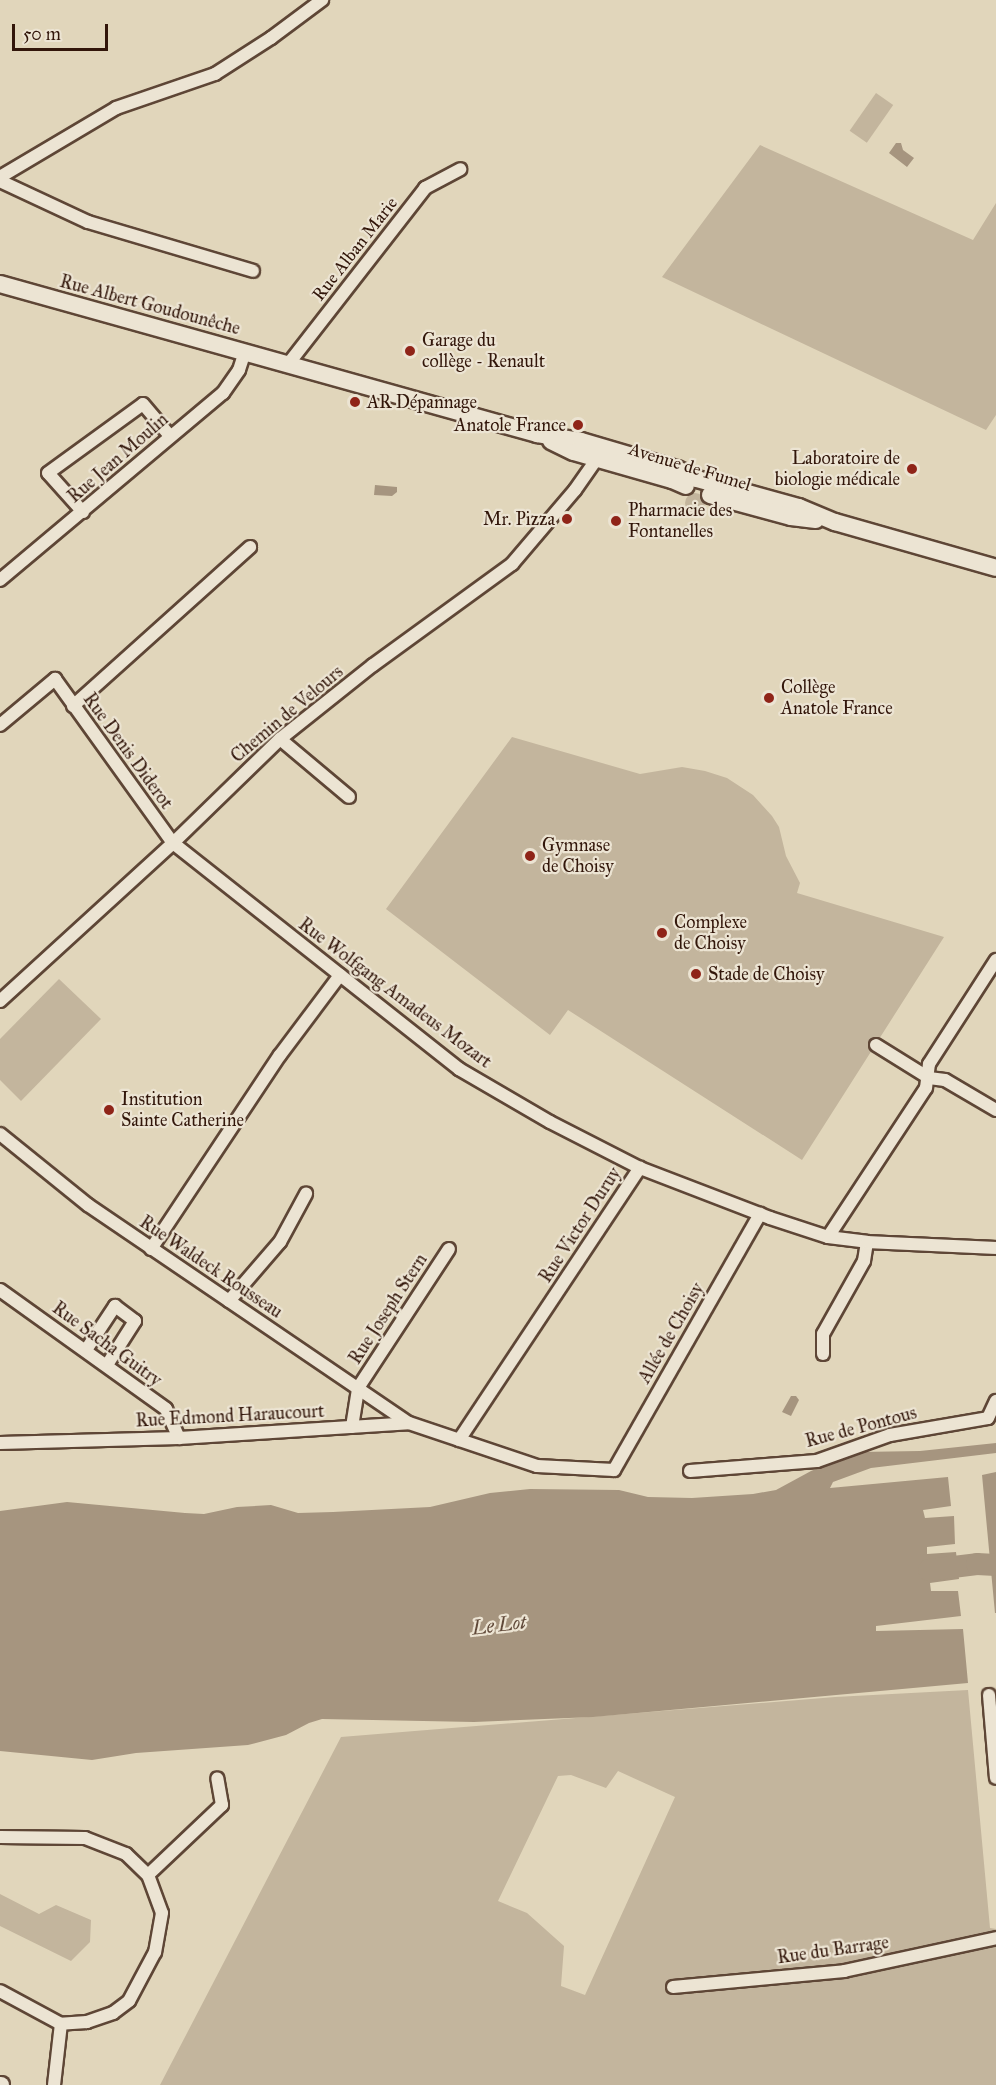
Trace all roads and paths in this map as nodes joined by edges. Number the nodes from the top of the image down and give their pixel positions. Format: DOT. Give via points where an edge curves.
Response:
graph roads {
  1 [pos="322,0"];
  2 [pos="460,169"];
  3 [pos="0,179"];
  4 [pos="253,271"];
  5 [pos="0,284"];
  6 [pos="245,351"];
  7 [pos="289,363"];
  8 [pos="170,436"];
  9 [pos="599,453"];
  10 [pos="83,512"];
  11 [pos="250,547"];
  12 [pos="996,568"];
  13 [pos="0,580"];
  14 [pos="73,706"];
  15 [pos="0,725"];
  16 [pos="280,739"];
  17 [pos="349,796"];
  18 [pos="173,843"];
  19 [pos="996,960"];
  20 [pos="340,975"];
  21 [pos="0,1001"];
  22 [pos="876,1045"];
  23 [pos="929,1078"];
  24 [pos="996,1110"];
  25 [pos="0,1134"];
  26 [pos="639,1168"];
  27 [pos="306,1194"];
  28 [pos="760,1214"];
  29 [pos="828,1237"];
  30 [pos="867,1242"];
  31 [pos="996,1248"];
  32 [pos="151,1249"];
  33 [pos="449,1249"];
  34 [pos="0,1290"];
  35 [pos="229,1301"];
  36 [pos="86,1350"];
  37 [pos="823,1353"];
  38 [pos="107,1365"];
  39 [pos="358,1388"];
  40 [pos="996,1401"];
  41 [pos="408,1423"];
  42 [pos="352,1427"];
  43 [pos="180,1438"];
  44 [pos="459,1440"];
  45 [pos="0,1443"];
  46 [pos="690,1471"];
  47 [pos="989,1695"];
  48 [pos="217,1778"];
  49 [pos="996,1778"];
  50 [pos="0,1837"];
  51 [pos="148,1875"];
  52 [pos="996,1938"];
  53 [pos="673,1987"];
  54 [pos="0,1991"];
  55 [pos="61,2024"];
  56 [pos="54,2085"];
  1 -- 3 [label="street" via="215,74 116,108"];
  2 -- 7 [label="street, Rue Alban Marie" via="425,188"];
  3 -- 4 [label="street" via="88,222"];
  5 -- 6 [label="main road, Rue Albert Goudounêche"];
  6 -- 7 [label="main road, Rue Albert Goudounêche"];
  6 -- 8 [label="street, Rue Jean Moulin" via="223,393"];
  7 -- 9 [label="main road, Avenue de Fumel" via="537,434 581,441"];
  8 -- 10 [label="street, Rue Jean Moulin"];
  8 -- 10 [label="street" via="143,405 48,472"];
  9 -- 12 [label="main road, Avenue de Fumel" via="677,470 835,522"];
  9 -- 16 [label="street, Chemin de Velours" via="575,490 512,564 373,665"];
  10 -- 13 [label="street, Rue Jean Moulin"];
  11 -- 14 [label="street"];
  14 -- 15 [label="street, Rue Denis Diderot" via="54,679"];
  14 -- 18 [label="street, Rue Denis Diderot"];
  16 -- 17 [label="street"];
  16 -- 18 [label="street, Chemin de Velours"];
  18 -- 20 [label="street, Rue Wolfgang Amadeus Mozart"];
  18 -- 21 [label="street, Chemin de Velours"];
  19 -- 23 [label="street" via="929,1064"];
  20 -- 26 [label="street, Rue Wolfgang Amadeus Mozart" via="459,1069"];
  20 -- 32 [label="street" via="280,1054"];
  22 -- 23 [label="street"];
  23 -- 24 [label="street" via="945,1080"];
  23 -- 29 [label="street"];
  25 -- 32 [label="street, Rue Waldeck Rousseau" via="88,1205"];
  26 -- 28 [label="street, Rue Victor Duruy"];
  26 -- 44 [label="street, Rue Victor Duruy"];
  27 -- 35 [label="street" via="280,1242"];
  28 -- 29 [label="street, Rue Victor Duruy"];
  28 -- 44 [label="street, Allée de Choisy" via="614,1470 537,1466"];
  29 -- 30 [label="street, Rue Victor Duruy"];
  30 -- 31 [label="street, Rue Victor Duruy"];
  30 -- 37 [label="street" via="864,1261 823,1334"];
  32 -- 35 [label="street, Rue Waldeck Rousseau"];
  33 -- 39 [label="street, Rue Joseph Stern"];
  34 -- 36 [label="street, Rue Sacha Guitry"];
  35 -- 39 [label="street, Rue Waldeck Rousseau"];
  36 -- 38 [label="street, Rue Sacha Guitry"];
  36 -- 38 [label="street" via="115,1306 135,1321"];
  38 -- 43 [label="street, Rue Sacha Guitry" via="166,1409"];
  39 -- 41 [label="street, Rue Waldeck Rousseau"];
  39 -- 42 [label="street"];
  40 -- 46 [label="street, Rue de Pontous" via="988,1418 890,1435 817,1461"];
  41 -- 42 [label="street, Rue Edmond Haraucourt"];
  41 -- 44 [label="street, Rue Edmond Haraucourt"];
  42 -- 43 [label="street, Rue Edmond Haraucourt"];
  43 -- 45 [label="street, Rue Edmond Haraucourt"];
  47 -- 49 [label="street"];
  48 -- 51 [label="street" via="222,1805"];
  50 -- 51 [label="street" via="85,1838 126,1854"];
  51 -- 55 [label="street" via="162,1913 155,1952 129,2001 113,2013 87,2022"];
  52 -- 53 [label="street, Rue du Barrage" via="844,1971"];
  54 -- 55 [label="street"];
  55 -- 56 [label="street"];
}
